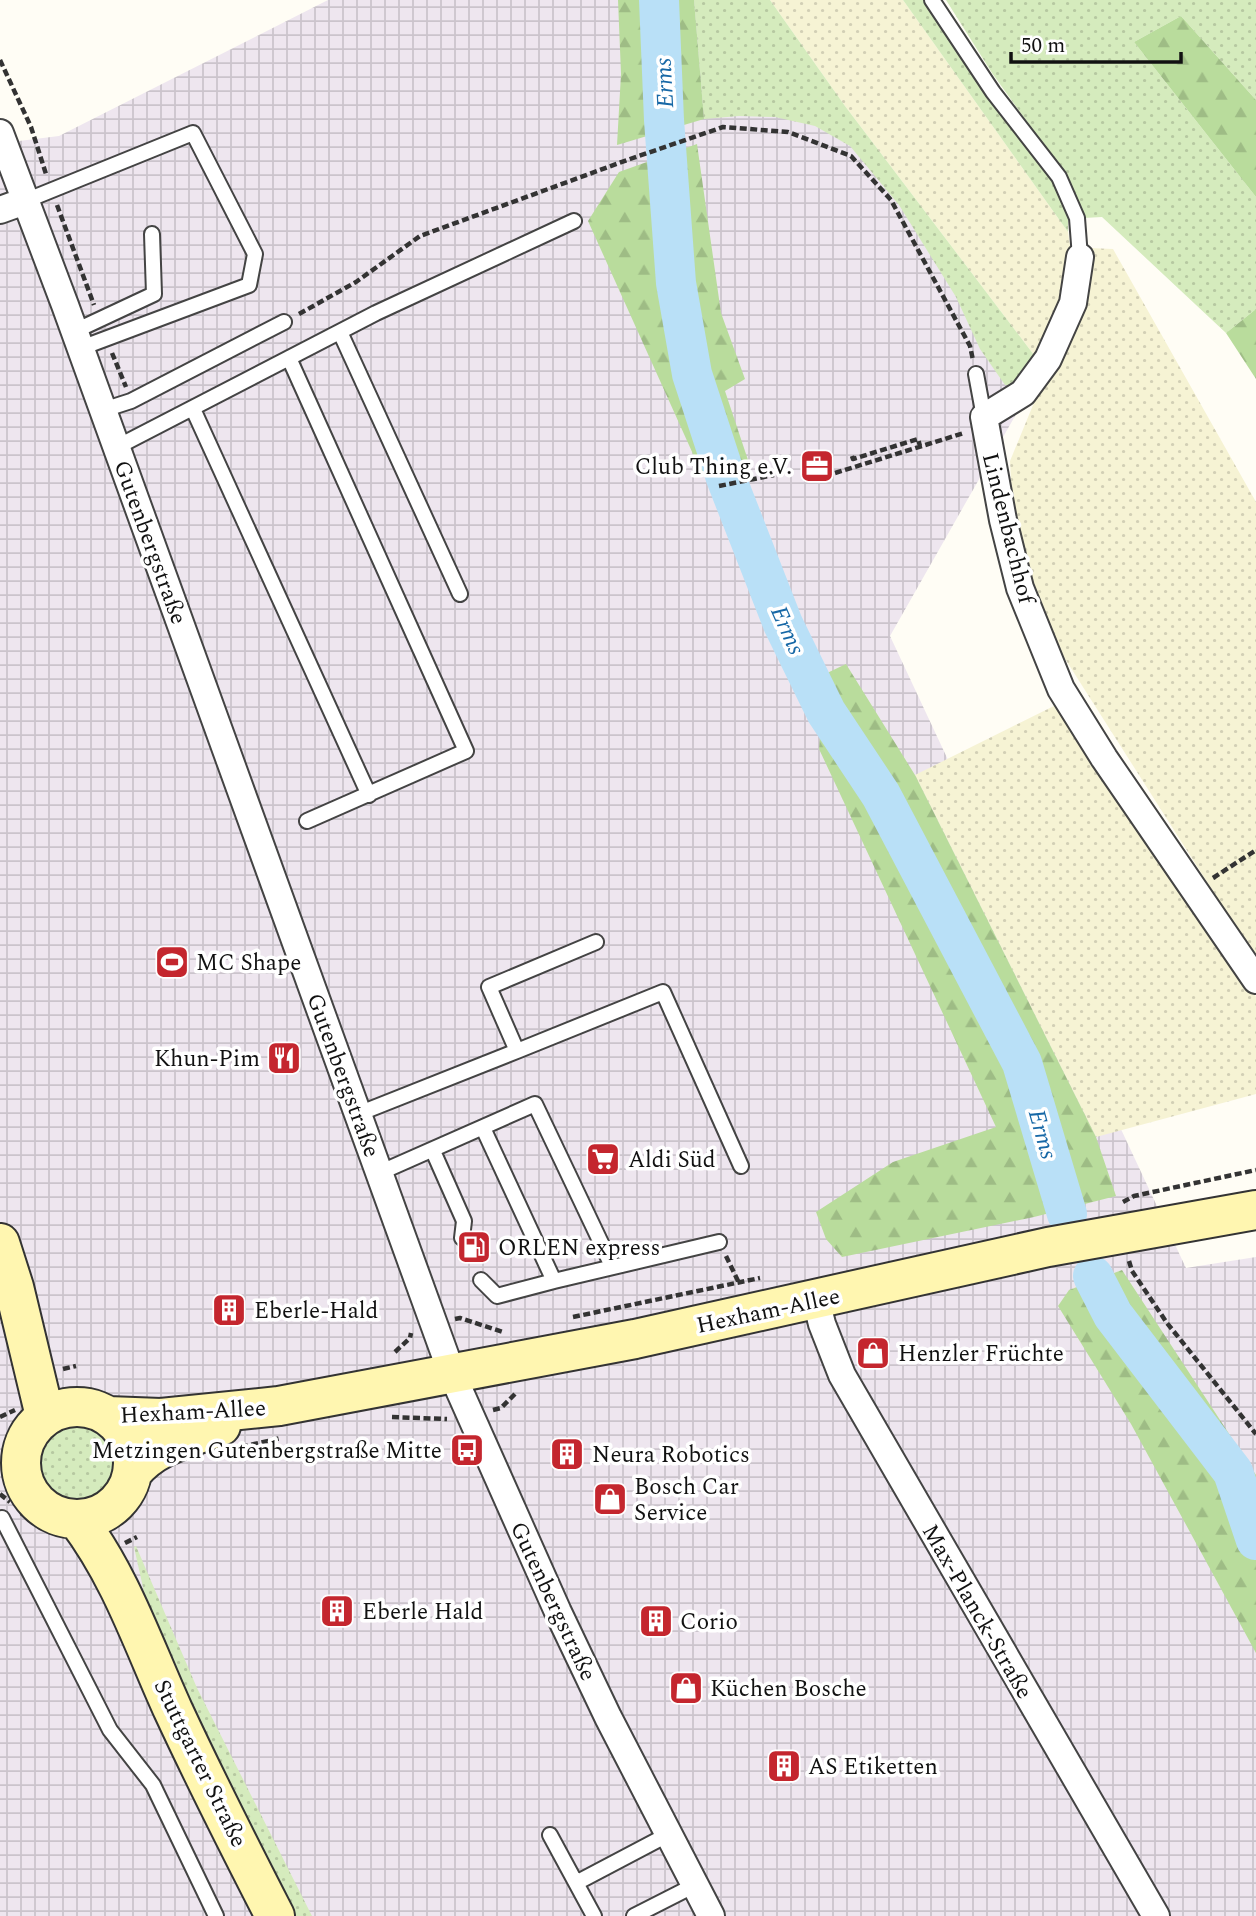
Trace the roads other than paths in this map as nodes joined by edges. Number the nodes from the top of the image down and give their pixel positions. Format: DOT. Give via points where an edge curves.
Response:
graph roads {
  1 [pos="932,0"];
  2 [pos="0,133"];
  3 [pos="26,201"];
  4 [pos="0,210"];
  5 [pos="574,221"];
  6 [pos="152,234"];
  7 [pos="1080,257"];
  8 [pos="284,322"];
  9 [pos="340,332"];
  10 [pos="78,340"];
  11 [pos="289,358"];
  12 [pos="976,374"];
  13 [pos="192,408"];
  14 [pos="103,410"];
  15 [pos="985,421"];
  16 [pos="117,447"];
  17 [pos="460,594"];
  18 [pos="369,795"];
  19 [pos="307,821"];
  20 [pos="596,942"];
  21 [pos="1256,980"];
  22 [pos="517,1051"];
  23 [pos="358,1114"];
  24 [pos="483,1128"];
  25 [pos="433,1151"];
  26 [pos="741,1166"];
  27 [pos="379,1173"];
  28 [pos="1256,1210"];
  29 [pos="468,1235"];
  30 [pos="719,1242"];
  31 [pos="0,1243"];
  32 [pos="612,1266"];
  33 [pos="487,1277"];
  34 [pos="554,1281"];
  35 [pos="14,1287"];
  36 [pos="816,1300"];
  37 [pos="452,1374"];
  38 [pos="279,1406"];
  39 [pos="97,1412"];
  40 [pos="25,1429"];
  41 [pos="13,1479"];
  42 [pos="128,1483"];
  43 [pos="2,1518"];
  44 [pos="77,1519"];
  45 [pos="131,1609"];
  46 [pos="669,1834"];
  47 [pos="550,1835"];
  48 [pos="576,1883"];
  49 [pos="695,1885"];
  50 [pos="216,1916"];
  51 [pos="275,1916"];
  52 [pos="594,1916"];
  53 [pos="634,1916"];
  54 [pos="711,1916"];
  55 [pos="1156,1916"];
  1 -- 7 [label="lane" via="993,92 1059,177 1077,218"];
  2 -- 3 [label="street, Gutenbergstraße"];
  3 -- 4 [label="street"];
  3 -- 10 [label="street, Gutenbergstraße"];
  3 -- 10 [label="lane" via="193,134 255,254 249,285 107,340"];
  5 -- 9 [label="lane"];
  6 -- 10 [label="lane" via="154,294 100,319"];
  7 -- 15 [label="street" via="1073,303 1048,359 1023,393"];
  8 -- 14 [label="lane" via="131,401"];
  9 -- 11 [label="lane"];
  9 -- 17 [label="lane"];
  10 -- 14 [label="street, Gutenbergstraße"];
  11 -- 13 [label="lane"];
  11 -- 18 [label="lane" via="466,751"];
  12 -- 15 [label="lane"];
  13 -- 16 [label="lane"];
  13 -- 18 [label="lane"];
  14 -- 16 [label="street, Gutenbergstraße"];
  15 -- 21 [label="street, Lindenbachhof" via="1020,588 1061,689"];
  16 -- 23 [label="street, Gutenbergstraße"];
  18 -- 19 [label="lane"];
  20 -- 22 [label="lane" via="489,988"];
  22 -- 23 [label="lane"];
  22 -- 26 [label="lane" via="663,992"];
  23 -- 27 [label="street, Gutenbergstraße"];
  24 -- 25 [label="lane"];
  24 -- 32 [label="lane" via="535,1104"];
  24 -- 34 [label="lane"];
  25 -- 27 [label="lane"];
  25 -- 29 [label="lane"];
  27 -- 37 [label="street, Gutenbergstraße"];
  28 -- 36 [label="main road, Hexham-Allee" via="1048,1247"];
  30 -- 32 [label="lane"];
  31 -- 35 [label="main road"];
  32 -- 34 [label="lane"];
  33 -- 34 [label="lane" via="497,1296"];
  35 -- 39 [label="main road" via="58,1370"];
  35 -- 40 [label="main road"];
  36 -- 37 [label="main road, Hexham-Allee"];
  36 -- 55 [label="street, Max-Planck-Straße" via="848,1386"];
  37 -- 38 [label="main road, Hexham-Allee"];
  37 -- 46 [label="street, Gutenbergstraße" via="542,1580"];
  38 -- 39 [label="main road, Hexham-Allee" via="161,1418"];
  38 -- 42 [label="main road, Hexham-Allee" via="165,1446 143,1459"];
  39 -- 40 [label="main road" via="65,1408"];
  39 -- 42 [label="main road" via="116,1422 129,1441 133,1462"];
  40 -- 41 [label="main road"];
  41 -- 44 [label="main road" via="46,1510"];
  42 -- 44 [label="main road" via="108,1509"];
  42 -- 45 [label="main road, Stuttgarter Straße" via="117,1533"];
  43 -- 50 [label="lane" via="110,1730 153,1785"];
  44 -- 45 [label="main road, Stuttgarter Straße" via="95,1542"];
  45 -- 51 [label="main road, Stuttgarter Straße" via="184,1732"];
  46 -- 48 [label="lane"];
  46 -- 49 [label="street, Gutenbergstraße"];
  47 -- 48 [label="lane"];
  48 -- 52 [label="lane"];
  49 -- 53 [label="lane"];
  49 -- 54 [label="street, Gutenbergstraße"];
}
